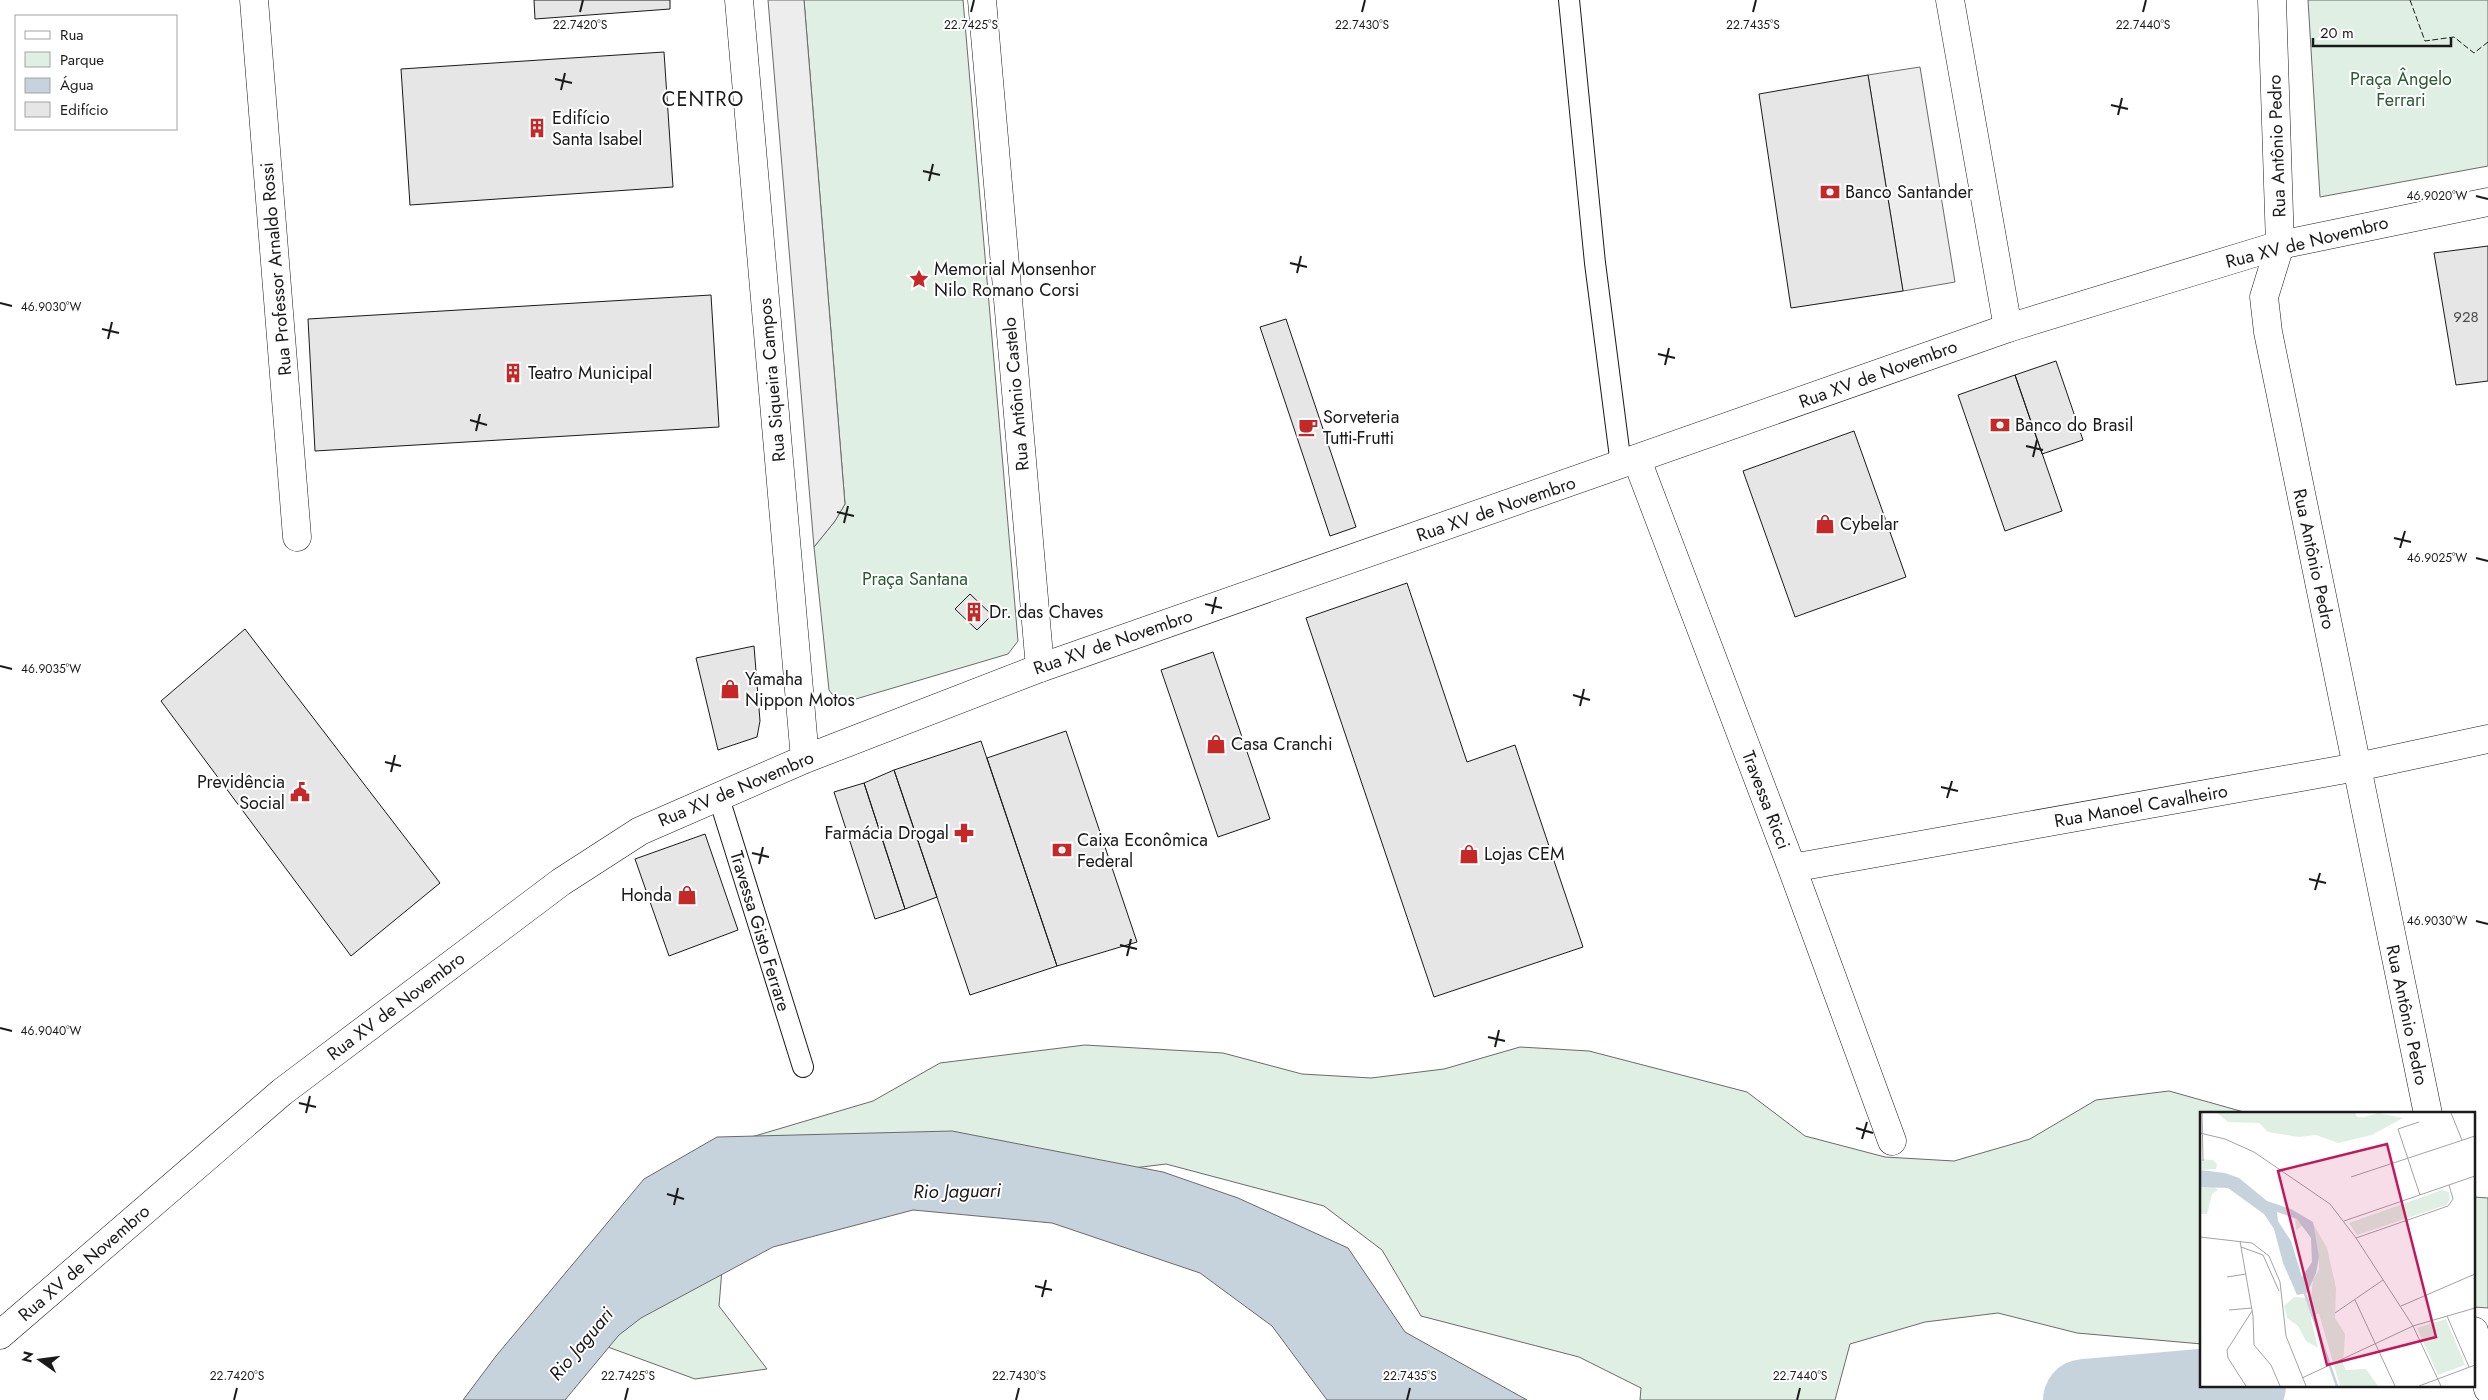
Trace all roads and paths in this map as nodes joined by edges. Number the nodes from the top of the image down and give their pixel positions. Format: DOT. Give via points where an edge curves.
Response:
graph roads {
  1 [pos="254,0"];
  2 [pos="739,0"];
  3 [pos="982,0"];
  4 [pos="1569,0"];
  5 [pos="1950,0"];
  6 [pos="2272,0"];
  7 [pos="2488,202"];
  8 [pos="2280,245"];
  9 [pos="2008,328"];
  10 [pos="1629,463"];
  11 [pos="297,538"];
  12 [pos="1040,668"];
  13 [pos="2488,739"];
  14 [pos="805,759"];
  15 [pos="2357,767"];
  16 [pos="718,795"];
  17 [pos="1792,868"];
  18 [pos="803,1067"];
  19 [pos="2428,1112"];
  20 [pos="1892,1141"];
  21 [pos="0,1335"];
  22 [pos="2476,1338"];
  23 [pos="2488,1389"];
  1 -- 11 [label="street, Rua Professor Arnaldo Rossi"];
  2 -- 14 [label="street, Rua Siqueira Campos"];
  3 -- 12 [label="street, Rua Antônio Castelo"];
  4 -- 10 [label="lane" via="1596,263"];
  5 -- 9 [label="street"];
  6 -- 8 [label="street, Rua Antônio Pedro"];
  7 -- 8 [label="street, Rua XV de Novembro"];
  8 -- 9 [label="street, Rua XV de Novembro"];
  8 -- 15 [label="street, Rua Antônio Pedro" via="2264,297 2268,332"];
  9 -- 10 [label="street, Rua XV de Novembro"];
  10 -- 12 [label="street, Rua XV de Novembro"];
  10 -- 17 [label="street, Travessa Ricci"];
  12 -- 14 [label="street, Rua XV de Novembro"];
  13 -- 15 [label="street, Rua Manoel Cavalheiro"];
  14 -- 16 [label="street, Rua XV de Novembro"];
  15 -- 17 [label="street, Rua Manoel Cavalheiro"];
  15 -- 19 [label="street, Rua Antônio Pedro"];
  16 -- 18 [label="lane, Travessa Gisto Ferrare"];
  16 -- 21 [label="street, Rua XV de Novembro" via="640,831 560,882 282,1092"];
  17 -- 20 [label="street, Travessa Ricci"];
  22 -- 23 [label="street"];
}
